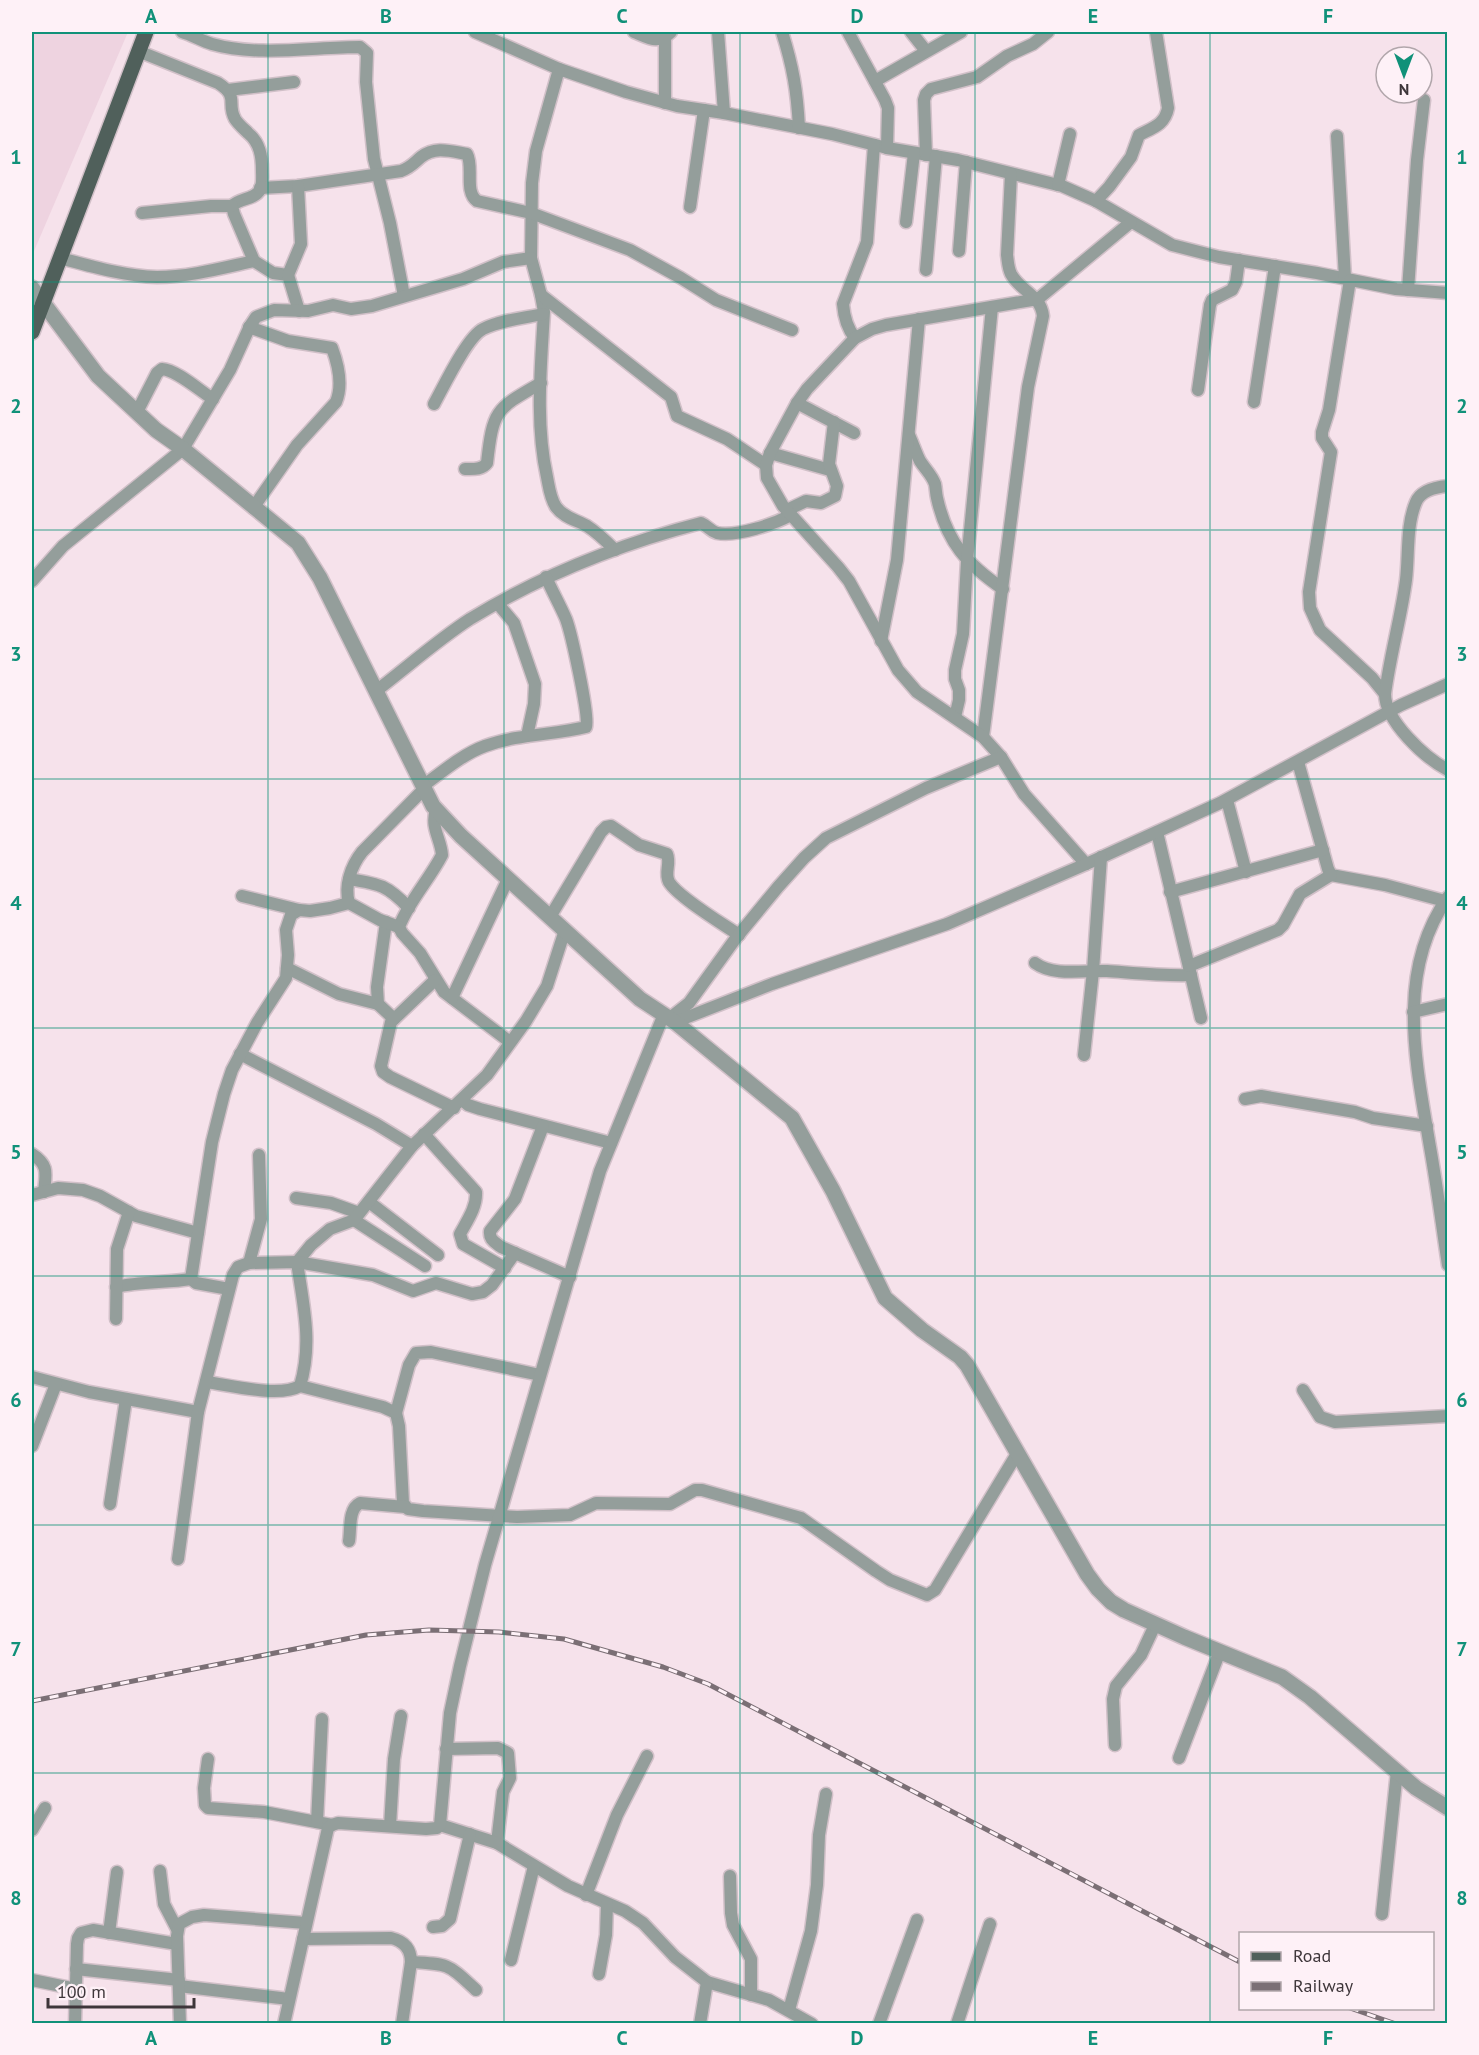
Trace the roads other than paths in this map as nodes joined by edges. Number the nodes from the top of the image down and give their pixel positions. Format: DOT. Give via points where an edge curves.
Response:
graph roads {
  1 [pos="146,32"];
  2 [pos="182,32"];
  3 [pos="475,32"];
  4 [pos="634,32"];
  5 [pos="717,32"];
  6 [pos="782,32"];
  7 [pos="848,32"];
  8 [pos="911,32"];
  9 [pos="961,32"];
  10 [pos="1048,32"];
  11 [pos="1156,32"];
  12 [pos="668,35"];
  13 [pos="138,51"];
  14 [pos="926,51"];
  15 [pos="559,69"];
  16 [pos="875,81"];
  17 [pos="294,82"];
  18 [pos="228,90"];
  19 [pos="665,102"];
  20 [pos="1423,105"];
  21 [pos="704,110"];
  22 [pos="724,113"];
  23 [pos="799,128"];
  24 [pos="1070,134"];
  25 [pos="1338,136"];
  26 [pos="874,145"];
  27 [pos="887,148"];
  28 [pos="925,155"];
  29 [pos="966,162"];
  30 [pos="1011,174"];
  31 [pos="378,175"];
  32 [pos="1058,185"];
  33 [pos="298,186"];
  34 [pos="261,188"];
  35 [pos="1096,201"];
  36 [pos="232,206"];
  37 [pos="690,207"];
  38 [pos="142,213"];
  39 [pos="531,213"];
  40 [pos="906,222"];
  41 [pos="1131,222"];
  42 [pos="959,251"];
  43 [pos="60,258"];
  44 [pos="531,258"];
  45 [pos="1239,260"];
  46 [pos="254,261"];
  47 [pos="1275,266"];
  48 [pos="926,270"];
  49 [pos="288,275"];
  50 [pos="1348,279"];
  51 [pos="32,288"];
  52 [pos="1408,290"];
  53 [pos="1448,293"];
  54 [pos="542,295"];
  55 [pos="404,296"];
  56 [pos="1038,299"];
  57 [pos="42,303"];
  58 [pos="992,307"];
  59 [pos="299,311"];
  60 [pos="543,314"];
  61 [pos="919,319"];
  62 [pos="249,327"];
  63 [pos="792,330"];
  64 [pos="32,332"];
  65 [pos="855,338"];
  66 [pos="541,383"];
  67 [pos="1198,390"];
  68 [pos="213,399"];
  69 [pos="1254,402"];
  70 [pos="797,403"];
  71 [pos="434,404"];
  72 [pos="136,412"];
  73 [pos="834,422"];
  74 [pos="854,433"];
  75 [pos="909,434"];
  76 [pos="183,449"];
  77 [pos="768,459"];
  78 [pos="465,469"];
  79 [pos="830,470"];
  80 [pos="1448,486"];
  81 [pos="253,508"];
  82 [pos="789,512"];
  83 [pos="615,550"];
  84 [pos="967,561"];
  85 [pos="546,577"];
  86 [pos="32,581"];
  87 [pos="1003,589"];
  88 [pos="498,604"];
  89 [pos="881,641"];
  90 [pos="1448,684"];
  91 [pos="376,691"];
  92 [pos="1385,694"];
  93 [pos="1390,711"];
  94 [pos="955,717"];
  95 [pos="527,736"];
  96 [pos="982,737"];
  97 [pos="1001,757"];
  98 [pos="1298,762"];
  99 [pos="1448,770"];
  100 [pos="424,788"];
  101 [pos="1227,800"];
  102 [pos="436,810"];
  103 [pos="1157,831"];
  104 [pos="1323,850"];
  105 [pos="1101,857"];
  106 [pos="1086,864"];
  107 [pos="1246,872"];
  108 [pos="1331,875"];
  109 [pos="349,879"];
  110 [pos="508,879"];
  111 [pos="1170,892"];
  112 [pos="242,896"];
  113 [pos="1446,899"];
  114 [pos="349,903"];
  115 [pos="408,908"];
  116 [pos="299,910"];
  117 [pos="550,917"];
  118 [pos="387,922"];
  119 [pos="399,927"];
  120 [pos="565,930"];
  121 [pos="738,935"];
  122 [pos="1035,963"];
  123 [pos="287,968"];
  124 [pos="1094,971"];
  125 [pos="1190,971"];
  126 [pos="435,980"];
  127 [pos="452,998"];
  128 [pos="378,1004"];
  129 [pos="1448,1004"];
  130 [pos="1413,1012"];
  131 [pos="669,1018"];
  132 [pos="1201,1018"];
  133 [pos="394,1019"];
  134 [pos="510,1042"];
  135 [pos="240,1054"];
  136 [pos="1084,1055"];
  137 [pos="1245,1099"];
  138 [pos="458,1104"];
  139 [pos="543,1126"];
  140 [pos="1427,1126"];
  141 [pos="424,1134"];
  142 [pos="611,1143"];
  143 [pos="412,1146"];
  144 [pos="32,1154"];
  145 [pos="259,1155"];
  146 [pos="1448,1181"];
  147 [pos="1437,1189"];
  148 [pos="44,1192"];
  149 [pos="32,1196"];
  150 [pos="296,1198"];
  151 [pos="369,1202"];
  152 [pos="129,1212"];
  153 [pos="357,1217"];
  154 [pos="198,1233"];
  155 [pos="515,1253"];
  156 [pos="438,1255"];
  157 [pos="297,1262"];
  158 [pos="249,1263"];
  159 [pos="1448,1265"];
  160 [pos="425,1266"];
  161 [pos="504,1268"];
  162 [pos="570,1277"];
  163 [pos="191,1279"];
  164 [pos="116,1287"];
  165 [pos="229,1289"];
  166 [pos="116,1319"];
  167 [pos="540,1375"];
  168 [pos="32,1377"];
  169 [pos="206,1382"];
  170 [pos="56,1384"];
  171 [pos="300,1386"];
  172 [pos="1303,1390"];
  173 [pos="126,1399"];
  174 [pos="198,1412"];
  175 [pos="396,1413"];
  176 [pos="1448,1416"];
  177 [pos="32,1446"];
  178 [pos="1018,1452"];
  179 [pos="110,1504"];
  180 [pos="405,1507"];
  181 [pos="499,1516"];
  182 [pos="349,1541"];
  183 [pos="178,1559"];
  184 [pos="1155,1624"];
  185 [pos="1220,1651"];
  186 [pos="401,1716"];
  187 [pos="322,1719"];
  188 [pos="1115,1745"];
  189 [pos="446,1749"];
  190 [pos="647,1756"];
  191 [pos="1179,1758"];
  192 [pos="208,1759"];
  193 [pos="1397,1771"];
  194 [pos="826,1794"];
  195 [pos="45,1808"];
  196 [pos="1448,1808"];
  197 [pos="317,1822"];
  198 [pos="332,1825"];
  199 [pos="440,1825"];
  200 [pos="390,1826"];
  201 [pos="32,1830"];
  202 [pos="470,1834"];
  203 [pos="497,1843"];
  204 [pos="534,1866"];
  205 [pos="160,1871"];
  206 [pos="117,1872"];
  207 [pos="730,1876"];
  208 [pos="586,1895"];
  209 [pos="607,1904"];
  210 [pos="1382,1914"];
  211 [pos="917,1920"];
  212 [pos="306,1923"];
  213 [pos="990,1924"];
  214 [pos="433,1927"];
  215 [pos="177,1929"];
  216 [pos="109,1933"];
  217 [pos="303,1939"];
  218 [pos="177,1944"];
  219 [pos="511,1960"];
  220 [pos="411,1962"];
  221 [pos="76,1969"];
  222 [pos="599,1974"];
  223 [pos="32,1980"];
  224 [pos="707,1982"];
  225 [pos="179,1983"];
  226 [pos="76,1989"];
  227 [pos="476,1990"];
  228 [pos="751,1995"];
  229 [pos="289,1999"];
  230 [pos="789,2010"];
  231 [pos="75,2024"];
  232 [pos="180,2024"];
  233 [pos="284,2024"];
  234 [pos="402,2024"];
  235 [pos="700,2024"];
  236 [pos="812,2024"];
  237 [pos="879,2024"];
  238 [pos="957,2024"];
  1 -- 13 [label="main road"];
  2 -- 31 [label="street" via="211,44 238,48 365,49 370,134"];
  3 -- 15 [label="street"];
  4 -- 12 [label="street" via="652,39"];
  5 -- 22 [label="street"];
  6 -- 23 [label="street" via="793,69"];
  7 -- 16 [label="street"];
  8 -- 14 [label="street"];
  9 -- 14 [label="street"];
  10 -- 28 [label="street" via="977,77 931,89 926,94"];
  11 -- 35 [label="street" via="1167,116 1159,125 1138,135 1131,157"];
  12 -- 19 [label="street"];
  13 -- 18 [label="street"];
  13 -- 43 [label="main road"];
  14 -- 16 [label="street"];
  15 -- 19 [label="street"];
  15 -- 39 [label="street" via="536,152"];
  16 -- 27 [label="street" via="888,108"];
  17 -- 18 [label="street"];
  18 -- 34 [label="street" via="235,120 258,143"];
  19 -- 21 [label="street"];
  20 -- 52 [label="street"];
  21 -- 22 [label="street"];
  21 -- 37 [label="street"];
  22 -- 23 [label="street"];
  23 -- 26 [label="street"];
  24 -- 32 [label="street"];
  25 -- 50 [label="street"];
  26 -- 27 [label="street"];
  26 -- 65 [label="street" via="867,242 843,304"];
  27 -- 28 [label="street"];
  28 -- 29 [label="street"];
  28 -- 40 [label="street"];
  28 -- 48 [label="street"];
  29 -- 30 [label="street"];
  29 -- 42 [label="street"];
  30 -- 32 [label="street"];
  30 -- 56 [label="street" via="1009,268 1012,277"];
  31 -- 33 [label="street"];
  31 -- 39 [label="street" via="409,168 429,152 467,154 473,198"];
  31 -- 55 [label="street"];
  32 -- 35 [label="street"];
  33 -- 34 [label="street"];
  33 -- 49 [label="street" via="301,244"];
  34 -- 36 [label="street"];
  35 -- 41 [label="street"];
  36 -- 38 [label="street"];
  36 -- 46 [label="street"];
  39 -- 44 [label="street"];
  39 -- 63 [label="street" via="630,250 716,300"];
  41 -- 45 [label="street" via="1172,245"];
  41 -- 56 [label="street"];
  43 -- 46 [label="street" via="156,277"];
  43 -- 57 [label="main road"];
  44 -- 54 [label="street"];
  44 -- 55 [label="street" via="503,262 463,279"];
  45 -- 47 [label="street"];
  45 -- 67 [label="street" via="1232,290 1212,300 1210,305"];
  46 -- 49 [label="street" via="273,273"];
  47 -- 50 [label="street"];
  47 -- 69 [label="street"];
  49 -- 59 [label="street"];
  50 -- 52 [label="street"];
  50 -- 92 [label="street" via="1329,410 1322,432 1331,452 1310,608 1320,630"];
  51 -- 57 [label="street"];
  52 -- 53 [label="street"];
  54 -- 60 [label="street"];
  54 -- 77 [label="street" via="671,397 677,416"];
  55 -- 59 [label="street" via="358,309 333,305"];
  56 -- 58 [label="street"];
  56 -- 87 [label="street" via="1043,316 1028,387"];
  57 -- 64 [label="main road"];
  57 -- 72 [label="street" via="98,376"];
  58 -- 61 [label="street"];
  58 -- 84 [label="street"];
  59 -- 62 [label="street" via="263,313"];
  60 -- 66 [label="street"];
  60 -- 71 [label="street" via="490,326 477,333"];
  61 -- 65 [label="street" via="872,329"];
  61 -- 75 [label="street"];
  62 -- 68 [label="street"];
  62 -- 81 [label="street" via="288,341 332,348 339,380 336,402 297,445"];
  65 -- 70 [label="street"];
  66 -- 78 [label="street" via="502,408 495,417 484,467"];
  66 -- 83 [label="street" via="540,426 551,495 567,517 600,534"];
  68 -- 72 [label="street" via="162,369"];
  68 -- 76 [label="street"];
  70 -- 73 [label="street"];
  70 -- 77 [label="street"];
  72 -- 76 [label="street"];
  73 -- 74 [label="street"];
  73 -- 79 [label="street"];
  75 -- 84 [label="street" via="933,479 946,526"];
  75 -- 89 [label="street" via="897,560"];
  76 -- 81 [label="street"];
  76 -- 86 [label="street" via="63,546"];
  77 -- 79 [label="street"];
  77 -- 82 [label="street" via="767,478"];
  79 -- 82 [label="street" via="837,486 835,496 821,503 806,501"];
  80 -- 92 [label="street" via="1432,488 1416,501 1400,620"];
  81 -- 91 [label="street" via="298,543 320,578"];
  82 -- 83 [label="street" via="762,528 720,534 701,524"];
  82 -- 89 [label="street" via="849,581"];
  83 -- 85 [label="street"];
  84 -- 87 [label="street"];
  84 -- 94 [label="street"];
  85 -- 88 [label="street"];
  85 -- 95 [label="street" via="566,620 588,723 576,730"];
  87 -- 96 [label="street"];
  88 -- 91 [label="street" via="469,620"];
  88 -- 95 [label="street" via="514,623 535,684"];
  89 -- 94 [label="street" via="917,692"];
  90 -- 93 [label="street"];
  91 -- 100 [label="street"];
  92 -- 93 [label="street"];
  93 -- 98 [label="street"];
  93 -- 99 [label="street" via="1415,747"];
  94 -- 96 [label="street"];
  95 -- 100 [label="street" via="477,750"];
  96 -- 97 [label="street"];
  97 -- 106 [label="street" via="1024,794"];
  97 -- 121 [label="street" via="926,788 826,838"];
  98 -- 101 [label="street"];
  98 -- 104 [label="street"];
  100 -- 102 [label="street"];
  100 -- 109 [label="street" via="362,852"];
  101 -- 103 [label="street"];
  101 -- 107 [label="street"];
  102 -- 110 [label="street"];
  102 -- 115 [label="street" via="434,826 442,855"];
  103 -- 105 [label="street"];
  103 -- 111 [label="street"];
  104 -- 107 [label="street"];
  104 -- 108 [label="street"];
  105 -- 106 [label="street"];
  105 -- 124 [label="street"];
  106 -- 131 [label="street" via="947,924"];
  107 -- 111 [label="street"];
  108 -- 113 [label="street"];
  108 -- 125 [label="street" via="1300,894 1278,930"];
  109 -- 114 [label="street"];
  109 -- 115 [label="street" via="385,887"];
  110 -- 117 [label="street"];
  110 -- 127 [label="street"];
  111 -- 125 [label="street"];
  112 -- 116 [label="street"];
  113 -- 130 [label="street" via="1427,935 1419,961"];
  114 -- 116 [label="street"];
  114 -- 118 [label="street"];
  115 -- 119 [label="street"];
  116 -- 123 [label="street" via="291,915 286,930"];
  117 -- 120 [label="street"];
  117 -- 121 [label="street" via="601,832 611,826 639,845 667,854 669,884"];
  118 -- 119 [label="street"];
  118 -- 128 [label="street"];
  119 -- 126 [label="street"];
  120 -- 131 [label="street" via="640,999"];
  120 -- 134 [label="street" via="547,986"];
  121 -- 131 [label="street" via="689,1003"];
  122 -- 124 [label="street" via="1041,968"];
  123 -- 128 [label="street" via="339,994"];
  123 -- 135 [label="street" via="283,986"];
  124 -- 125 [label="street" via="1170,976"];
  124 -- 136 [label="street"];
  125 -- 132 [label="street"];
  126 -- 127 [label="street"];
  126 -- 133 [label="street"];
  127 -- 134 [label="street"];
  128 -- 133 [label="street"];
  129 -- 130 [label="street"];
  130 -- 140 [label="street" via="1413,1037"];
  131 -- 142 [label="street"];
  131 -- 178 [label="street" via="792,1118 885,1298 960,1357"];
  133 -- 138 [label="street" via="382,1072"];
  134 -- 138 [label="street" via="487,1075"];
  135 -- 143 [label="street"];
  135 -- 154 [label="street" via="224,1094 212,1142"];
  137 -- 140 [label="street" via="1261,1096"];
  138 -- 139 [label="street"];
  138 -- 141 [label="street"];
  139 -- 142 [label="street"];
  139 -- 155 [label="street" via="514,1199 490,1231 492,1240"];
  140 -- 147 [label="street"];
  141 -- 143 [label="street"];
  141 -- 161 [label="street" via="476,1192 474,1207 460,1234 463,1244"];
  142 -- 162 [label="street"];
  143 -- 151 [label="street"];
  144 -- 148 [label="street" via="45,1167"];
  145 -- 158 [label="street" via="261,1219"];
  146 -- 147 [label="street"];
  147 -- 159 [label="street"];
  148 -- 149 [label="street"];
  148 -- 152 [label="street" via="83,1190"];
  150 -- 153 [label="street" via="330,1203"];
  151 -- 153 [label="street"];
  151 -- 156 [label="street"];
  152 -- 154 [label="street"];
  152 -- 164 [label="street" via="117,1249"];
  153 -- 157 [label="street" via="330,1229"];
  153 -- 160 [label="street"];
  154 -- 163 [label="street"];
  155 -- 161 [label="street"];
  155 -- 162 [label="street"];
  157 -- 158 [label="street"];
  157 -- 161 [label="street" via="381,1277 413,1291 436,1283 472,1294 492,1285"];
  157 -- 171 [label="street" via="307,1318 308,1351"];
  158 -- 165 [label="street" via="234,1272"];
  162 -- 167 [label="street"];
  163 -- 164 [label="street"];
  163 -- 165 [label="street"];
  164 -- 166 [label="street"];
  165 -- 169 [label="street"];
  167 -- 175 [label="street" via="431,1352 417,1353 409,1365"];
  167 -- 181 [label="street"];
  168 -- 170 [label="street"];
  169 -- 171 [label="street" via="277,1391"];
  169 -- 174 [label="street"];
  170 -- 173 [label="street"];
  170 -- 177 [label="street"];
  171 -- 175 [label="street"];
  172 -- 176 [label="street" via="1320,1417 1335,1422"];
  173 -- 174 [label="street"];
  173 -- 179 [label="street"];
  174 -- 183 [label="street"];
  175 -- 180 [label="street"];
  178 -- 181 [label="street" via="935,1590 927,1595 890,1580 801,1518 702,1490 670,1504 596,1503 570,1515"];
  178 -- 184 [label="street" via="1098,1589 1124,1610"];
  180 -- 181 [label="street"];
  180 -- 182 [label="street" via="356,1505"];
  181 -- 189 [label="street" via="460,1666"];
  184 -- 185 [label="street"];
  184 -- 188 [label="street" via="1141,1655 1116,1686"];
  185 -- 191 [label="street"];
  185 -- 193 [label="street" via="1271,1671 1294,1685"];
  186 -- 200 [label="street"];
  187 -- 197 [label="street"];
  189 -- 199 [label="street"];
  189 -- 203 [label="street" via="498,1748 508,1752 510,1778 503,1792"];
  190 -- 208 [label="street" via="617,1815"];
  192 -- 197 [label="street" via="203,1801 208,1808 264,1812"];
  193 -- 196 [label="street"];
  193 -- 210 [label="street"];
  194 -- 230 [label="street" via="812,1931"];
  195 -- 201 [label="street"];
  197 -- 198 [label="street"];
  198 -- 200 [label="street"];
  198 -- 212 [label="street" via="326,1834"];
  199 -- 200 [label="street" via="434,1829"];
  199 -- 202 [label="street"];
  202 -- 203 [label="street"];
  202 -- 214 [label="street" via="450,1918 442,1926"];
  203 -- 204 [label="street"];
  204 -- 208 [label="street"];
  204 -- 219 [label="street"];
  205 -- 215 [label="street" via="164,1904"];
  206 -- 216 [label="street"];
  207 -- 228 [label="street" via="733,1925 751,1959"];
  208 -- 209 [label="street"];
  209 -- 222 [label="street"];
  209 -- 224 [label="street" via="636,1918"];
  211 -- 237 [label="street"];
  212 -- 215 [label="street" via="204,1915 186,1919"];
  212 -- 217 [label="street"];
  213 -- 238 [label="street"];
  215 -- 218 [label="street"];
  216 -- 218 [label="street"];
  216 -- 221 [label="street" via="81,1933"];
  217 -- 220 [label="street" via="391,1938 404,1944"];
  217 -- 229 [label="street"];
  218 -- 225 [label="street"];
  220 -- 227 [label="street" via="451,1967"];
  220 -- 234 [label="street"];
  221 -- 225 [label="street"];
  221 -- 226 [label="street"];
  223 -- 226 [label="street"];
  224 -- 228 [label="street"];
  224 -- 235 [label="street"];
  225 -- 229 [label="street"];
  225 -- 232 [label="street"];
  226 -- 231 [label="street"];
  228 -- 230 [label="street"];
  229 -- 233 [label="street"];
  230 -- 236 [label="street"];
}
